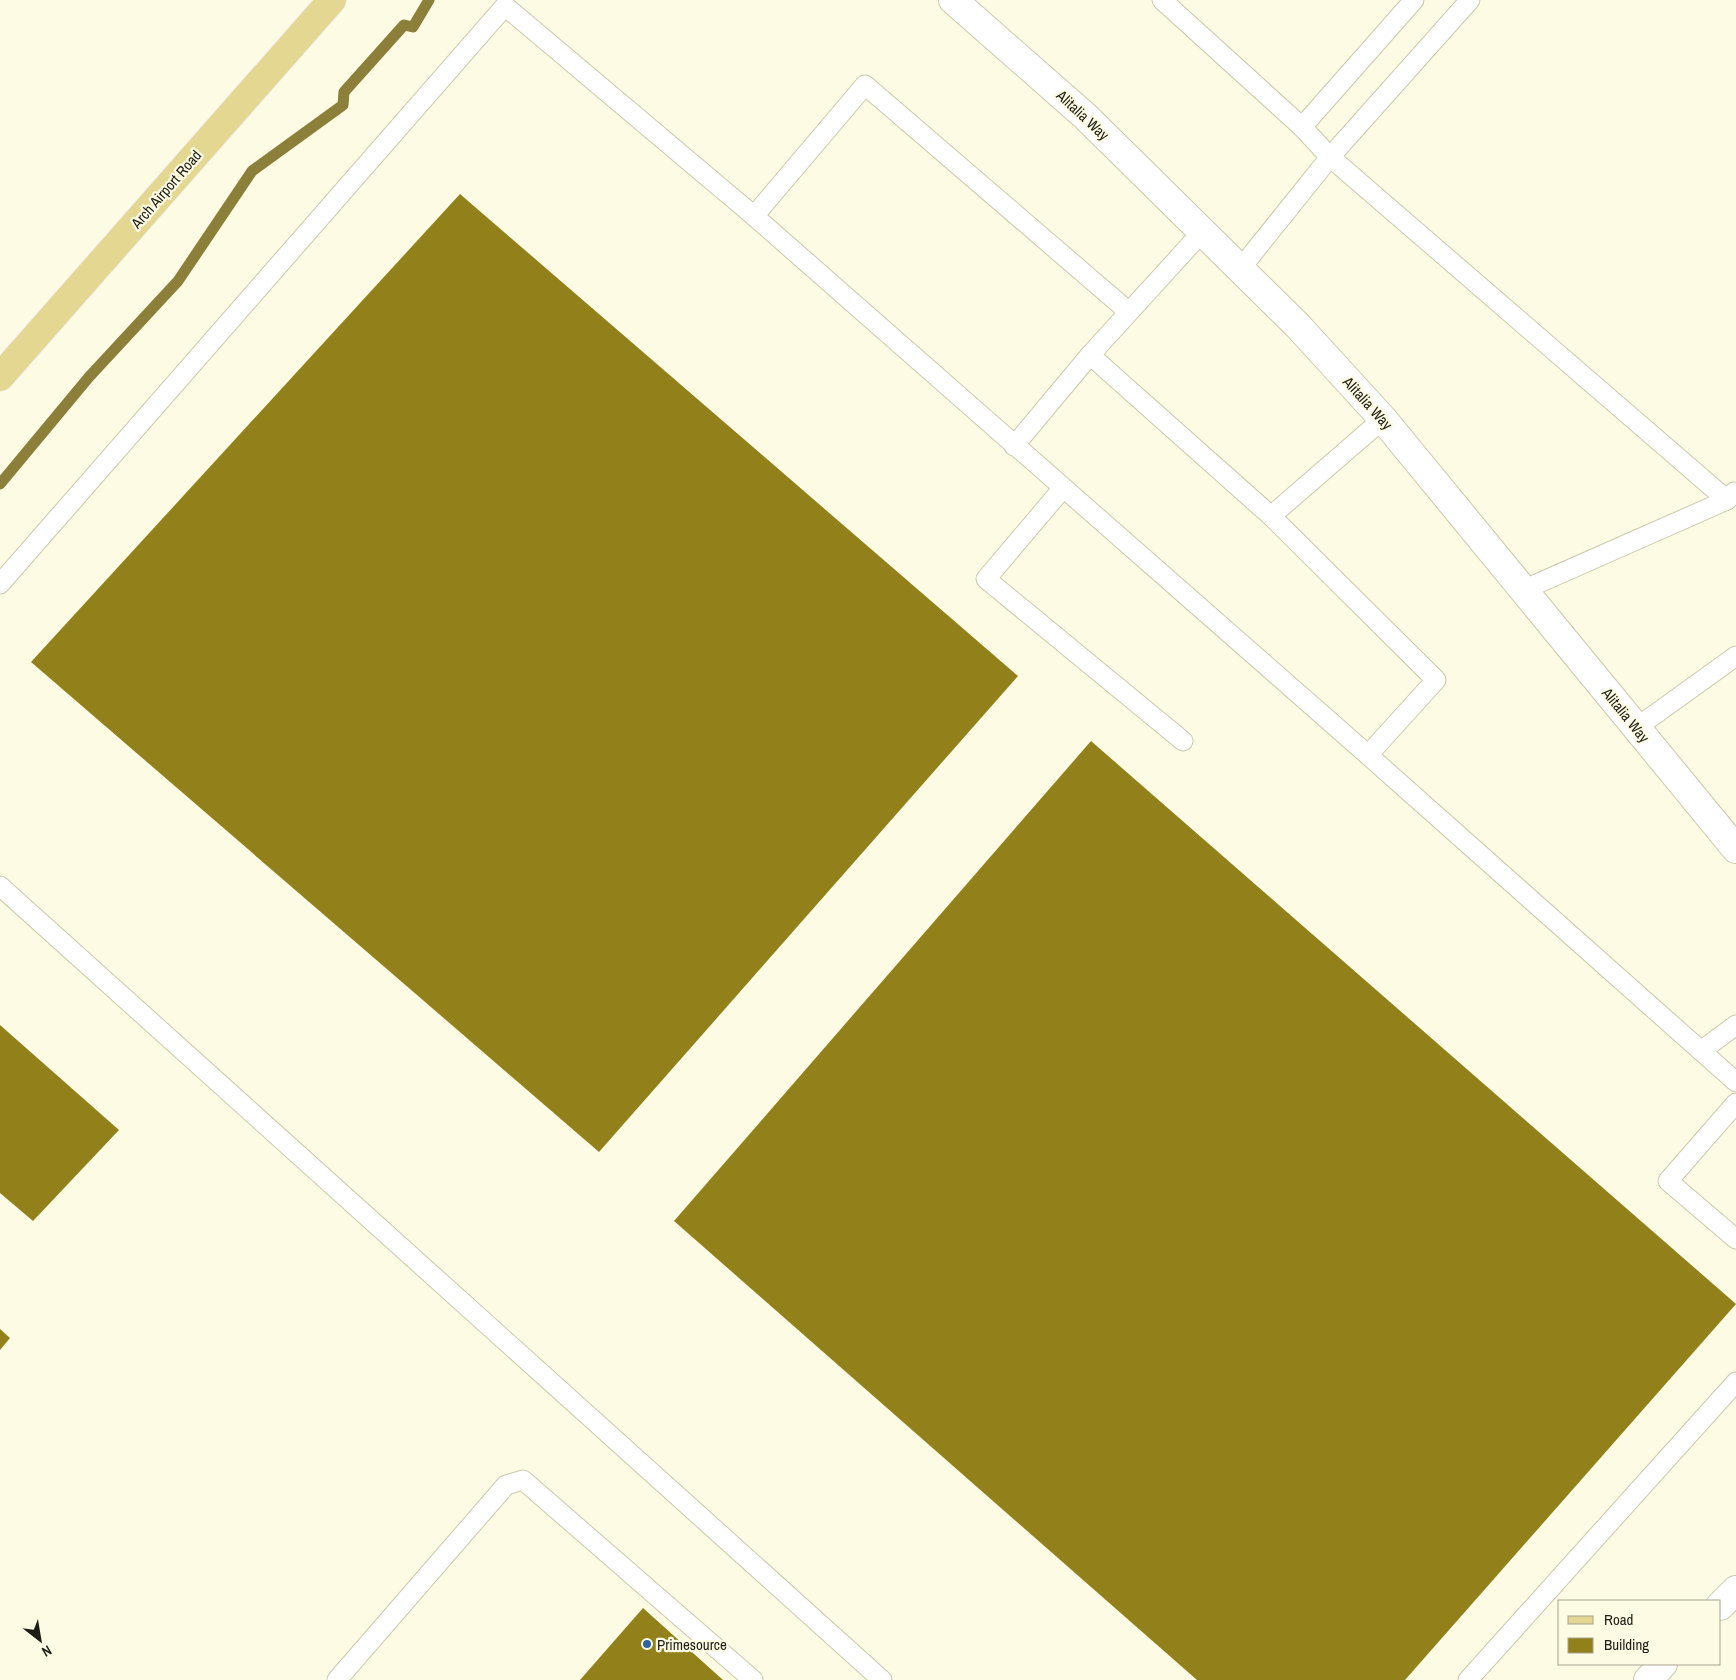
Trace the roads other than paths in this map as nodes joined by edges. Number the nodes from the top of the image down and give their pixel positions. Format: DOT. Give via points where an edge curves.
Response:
graph roads {
  1 [pos="332,0"];
  2 [pos="1162,0"];
  3 [pos="1414,0"];
  4 [pos="1470,0"];
  5 [pos="963,3"];
  6 [pos="1302,127"];
  7 [pos="1330,157"];
  8 [pos="754,216"];
  9 [pos="1203,230"];
  10 [pos="1241,268"];
  11 [pos="1129,312"];
  12 [pos="1090,355"];
  13 [pos="0,377"];
  14 [pos="1383,419"];
  15 [pos="1014,446"];
  16 [pos="1063,488"];
  17 [pos="1732,495"];
  18 [pos="1271,516"];
  19 [pos="0,584"];
  20 [pos="1523,590"];
  21 [pos="1736,656"];
  22 [pos="1636,728"];
  23 [pos="1183,741"];
  24 [pos="1368,755"];
  25 [pos="1736,849"];
  26 [pos="0,886"];
  27 [pos="1736,1025"];
  28 [pos="1701,1051"];
  29 [pos="1736,1082"];
  30 [pos="1736,1102"];
  31 [pos="1736,1239"];
  32 [pos="1736,1382"];
  33 [pos="1736,1590"];
  34 [pos="1721,1605"];
  35 [pos="1662,1665"];
  36 [pos="337,1680"];
  37 [pos="752,1680"];
  38 [pos="882,1680"];
  39 [pos="1468,1680"];
  40 [pos="1648,1680"];
  1 -- 13 [label="main road, Arch Airport Road"];
  2 -- 6 [label="lane"];
  3 -- 6 [label="lane"];
  4 -- 7 [label="lane"];
  5 -- 9 [label="street, Alitalia Way"];
  6 -- 7 [label="lane"];
  7 -- 10 [label="lane"];
  7 -- 17 [label="lane"];
  8 -- 11 [label="lane" via="865,85"];
  8 -- 15 [label="lane"];
  8 -- 19 [label="lane" via="505,6"];
  9 -- 10 [label="street, Alitalia Way"];
  9 -- 11 [label="lane"];
  10 -- 14 [label="street, Alitalia Way"];
  11 -- 12 [label="lane"];
  12 -- 15 [label="lane"];
  12 -- 18 [label="lane"];
  14 -- 18 [label="lane"];
  14 -- 20 [label="street, Alitalia Way"];
  15 -- 16 [label="lane"];
  16 -- 23 [label="lane" via="986,579"];
  16 -- 24 [label="lane"];
  17 -- 20 [label="lane"];
  18 -- 24 [label="lane" via="1436,680"];
  20 -- 22 [label="street, Alitalia Way"];
  21 -- 22 [label="lane"];
  22 -- 25 [label="street, Alitalia Way"];
  24 -- 28 [label="lane"];
  26 -- 38 [label="lane"];
  27 -- 28 [label="lane"];
  28 -- 29 [label="lane"];
  30 -- 31 [label="lane" via="1668,1181"];
  32 -- 39 [label="lane"];
  33 -- 34 [label="street"];
  35 -- 40 [label="street"];
  36 -- 37 [label="lane" via="506,1485 523,1480"];
}
